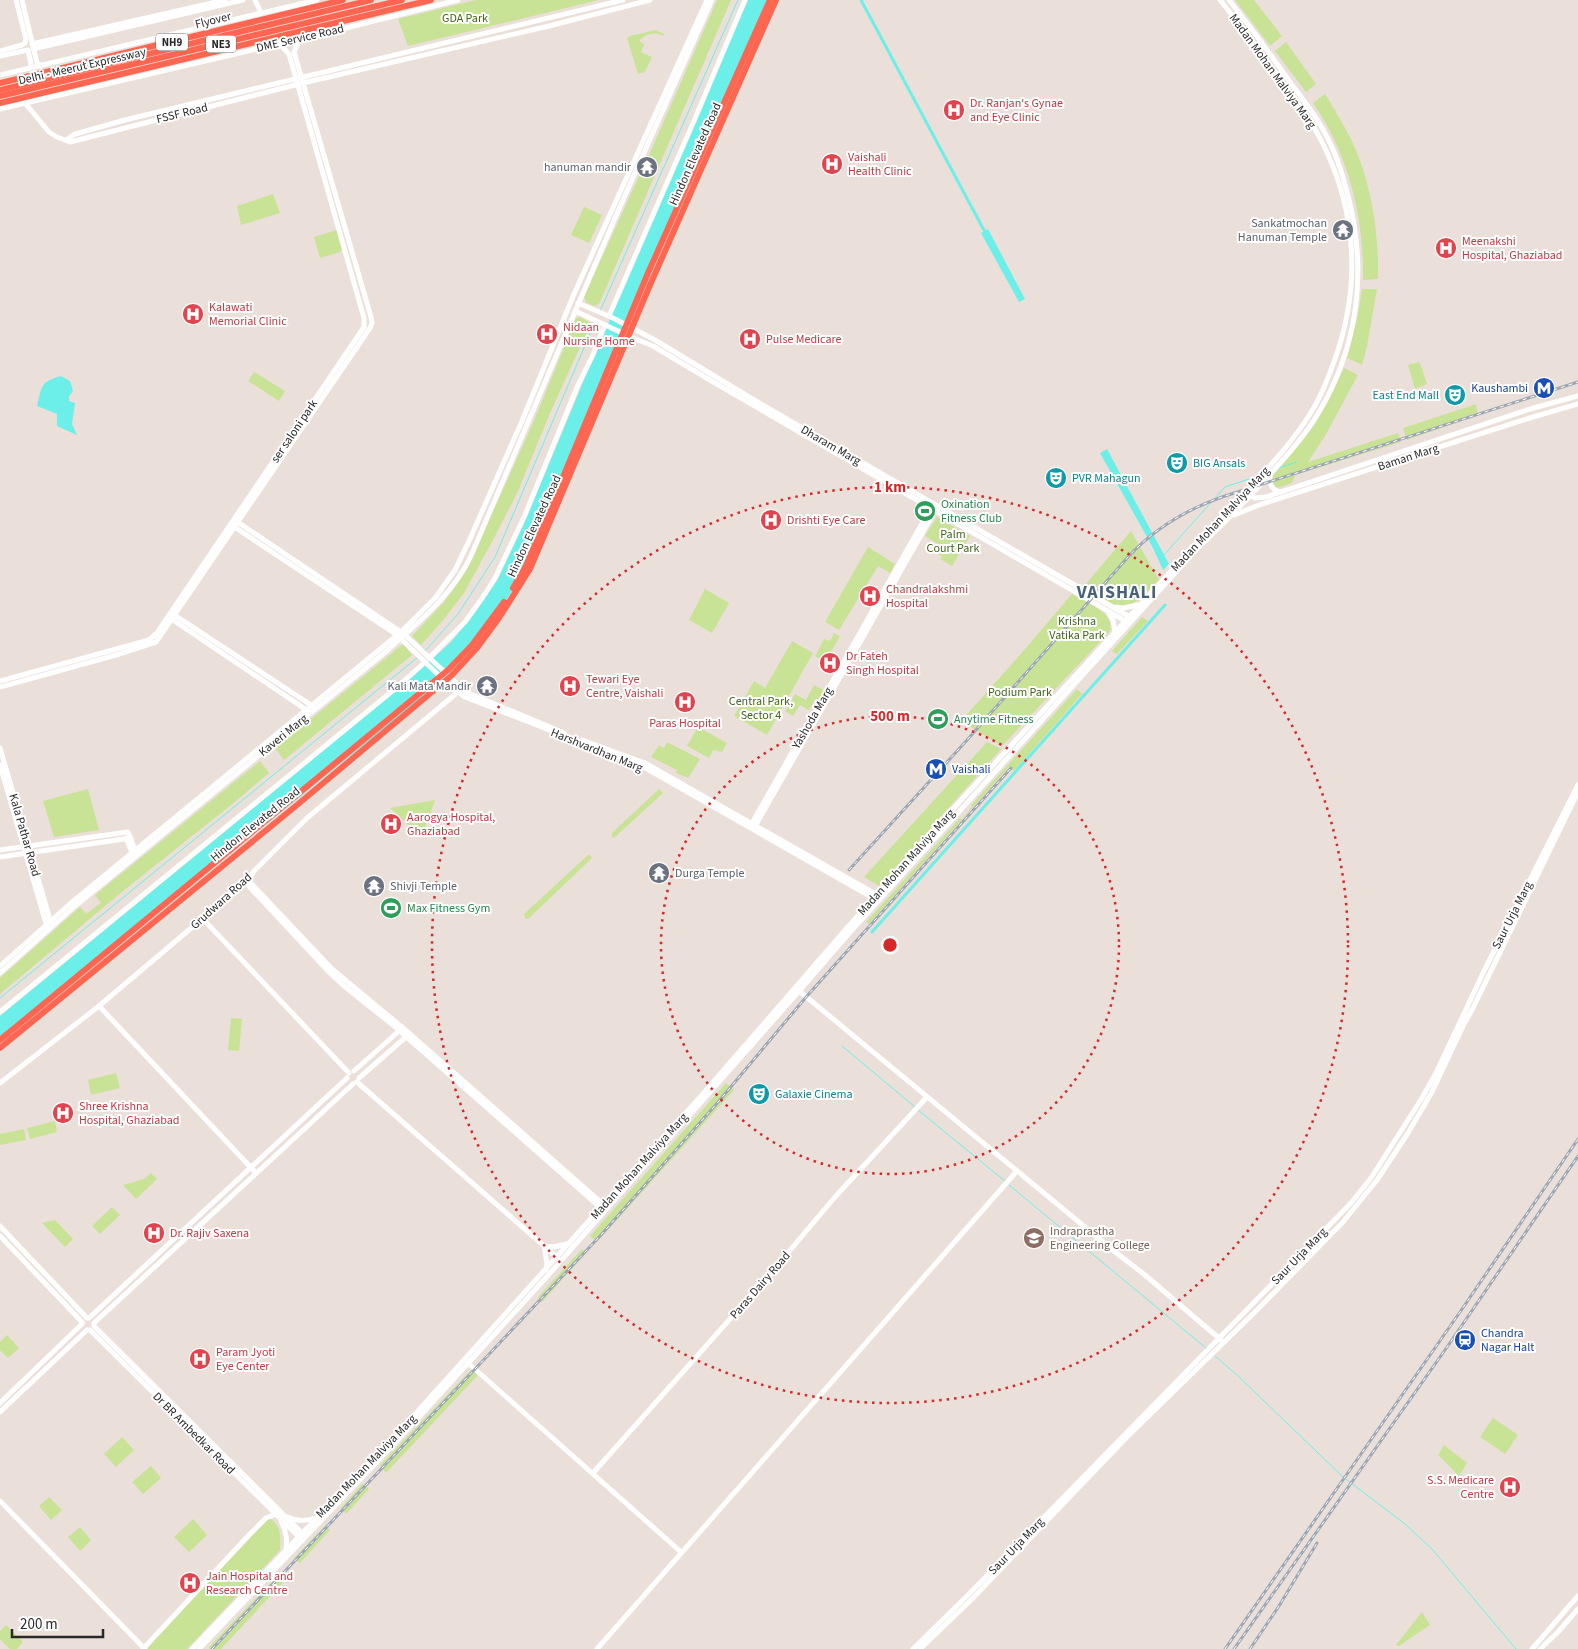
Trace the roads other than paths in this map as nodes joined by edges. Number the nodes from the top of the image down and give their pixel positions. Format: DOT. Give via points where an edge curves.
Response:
graph roads {
  1 [pos="16,0"];
  2 [pos="22,0"];
  3 [pos="225,0"];
  4 [pos="243,0"];
  5 [pos="255,0"];
  6 [pos="317,0"];
  7 [pos="337,0"];
  8 [pos="343,0"];
  9 [pos="371,0"];
  10 [pos="402,0"];
  11 [pos="431,0"];
  12 [pos="458,0"];
  13 [pos="623,0"];
  14 [pos="650,0"];
  15 [pos="707,0"];
  16 [pos="712,0"];
  17 [pos="745,0"];
  18 [pos="770,0"];
  19 [pos="776,0"];
  20 [pos="1220,0"];
  21 [pos="1229,0"];
  22 [pos="206,7"];
  23 [pos="261,13"];
  24 [pos="331,13"];
  25 [pos="342,14"];
  26 [pos="343,29"];
  27 [pos="304,38"];
  28 [pos="279,43"];
  29 [pos="33,47"];
  30 [pos="0,51"];
  31 [pos="0,56"];
  32 [pos="41,66"];
  33 [pos="30,68"];
  34 [pos="0,75"];
  35 [pos="300,81"];
  36 [pos="0,83"];
  37 [pos="0,90"];
  38 [pos="0,96"];
  39 [pos="0,103"];
  40 [pos="25,103"];
  41 [pos="0,109"];
  42 [pos="131,118"];
  43 [pos="133,126"];
  44 [pos="66,140"];
  45 [pos="578,303"];
  46 [pos="586,306"];
  47 [pos="575,311"];
  48 [pos="582,314"];
  49 [pos="610,316"];
  50 [pos="603,324"];
  51 [pos="1344,332"];
  52 [pos="1351,333"];
  53 [pos="1578,396"];
  54 [pos="1578,404"];
  55 [pos="758,405"];
  56 [pos="1394,454"];
  57 [pos="510,455"];
  58 [pos="1381,459"];
  59 [pos="1394,462"];
  60 [pos="1371,470"];
  61 [pos="1270,474"];
  62 [pos="1373,476"];
  63 [pos="1282,492"];
  64 [pos="1295,494"];
  65 [pos="1246,496"];
  66 [pos="1299,500"];
  67 [pos="1259,505"];
  68 [pos="934,508"];
  69 [pos="1231,516"];
  70 [pos="234,524"];
  71 [pos="1140,604"];
  72 [pos="1110,609"];
  73 [pos="171,616"];
  74 [pos="1131,618"];
  75 [pos="1127,622"];
  76 [pos="1114,632"];
  77 [pos="401,635"];
  78 [pos="427,659"];
  79 [pos="0,681"];
  80 [pos="452,684"];
  81 [pos="0,687"];
  82 [pos="458,692"];
  83 [pos="314,707"];
  84 [pos="308,711"];
  85 [pos="0,748"];
  86 [pos="0,765"];
  87 [pos="667,778"];
  88 [pos="1578,785"];
  89 [pos="1578,792"];
  90 [pos="1566,812"];
  91 [pos="752,827"];
  92 [pos="129,839"];
  93 [pos="26,846"];
  94 [pos="0,850"];
  95 [pos="28,853"];
  96 [pos="136,853"];
  97 [pos="0,857"];
  98 [pos="246,881"];
  99 [pos="877,898"];
  100 [pos="202,918"];
  101 [pos="50,925"];
  102 [pos="0,966"];
  103 [pos="0,973"];
  104 [pos="798,989"];
  105 [pos="99,1006"];
  106 [pos="0,1012"];
  107 [pos="400,1030"];
  108 [pos="407,1035"];
  109 [pos="0,1040"];
  110 [pos="0,1048"];
  111 [pos="350,1074"];
  112 [pos="356,1081"];
  113 [pos="0,1083"];
  114 [pos="927,1097"];
  115 [pos="251,1167"];
  116 [pos="1017,1171"];
  117 [pos="256,1173"];
  118 [pos="603,1206"];
  119 [pos="0,1226"];
  120 [pos="0,1236"];
  121 [pos="571,1242"];
  122 [pos="544,1246"];
  123 [pos="559,1259"];
  124 [pos="546,1270"];
  125 [pos="85,1320"];
  126 [pos="91,1327"];
  127 [pos="1221,1340"];
  128 [pos="1205,1356"];
  129 [pos="468,1364"];
  130 [pos="0,1404"];
  131 [pos="0,1412"];
  132 [pos="593,1473"];
  133 [pos="0,1501"];
  134 [pos="279,1515"];
  135 [pos="317,1517"];
  136 [pos="302,1537"];
  137 [pos="286,1550"];
  138 [pos="682,1552"];
  139 [pos="1578,1596"];
  140 [pos="1578,1609"];
  141 [pos="144,1649"];
  142 [pos="192,1649"];
  143 [pos="199,1649"];
  144 [pos="597,1649"];
  145 [pos="913,1649"];
  146 [pos="920,1649"];
  147 [pos="1532,1649"];
  148 [pos="1540,1649"];
  1 -- 30 [label="street" via="25,43"];
  2 -- 29 [label="street"];
  3 -- 22 [label="street"];
  4 -- 22 [label="street"];
  5 -- 23 [label="street"];
  6 -- 23 [label="street"];
  7 -- 26 [label="street"];
  8 -- 36 [label="highway, Flyover / NH9"];
  9 -- 25 [label="highway, Delhi - Meerut Expressway / NE3"];
  10 -- 25 [label="highway, Delhi - Meerut Expressway / NE3"];
  11 -- 25 [label="highway"];
  12 -- 26 [label="street, DME Service Road"];
  13 -- 35 [label="street"];
  14 -- 35 [label="street" via="549,26"];
  15 -- 57 [label="street" via="574,294"];
  16 -- 45 [label="street"];
  17 -- 49 [label="street"];
  18 -- 109 [label="highway, Hindon Elevated Road" via="648,273 526,566 495,616 448,670"];
  19 -- 110 [label="highway, Hindon Elevated Road" via="530,569 482,641 451,676"];
  20 -- 51 [label="street, Madan Mohan Malviya Marg" via="1312,123 1337,176 1349,227 1353,269"];
  21 -- 52 [label="street, Madan Mohan Malviya Marg" via="1318,120 1337,158 1350,201 1358,247 1358,285"];
  22 -- 29 [label="street"];
  23 -- 32 [label="street"];
  24 -- 25 [label="highway, Delhi - Meerut Expressway / NE3"];
  24 -- 37 [label="highway, Delhi - Meerut Expressway / NE3"];
  24 -- 38 [label="highway, Delhi - Meerut Expressway / NE3"];
  25 -- 39 [label="highway"];
  26 -- 27 [label="street, DME Service Road"];
  27 -- 28 [label="street, DME Service Road"];
  27 -- 35 [label="street" via="294,52"];
  28 -- 35 [label="street" via="289,54"];
  28 -- 40 [label="street, DME Service Road"];
  29 -- 32 [label="street"];
  31 -- 33 [label="street" via="28,50"];
  32 -- 33 [label="street"];
  33 -- 34 [label="street"];
  35 -- 42 [label="street, FSSF Road"];
  35 -- 43 [label="street, FSSF Road"];
  35 -- 70 [label="street" via="372,323"];
  40 -- 41 [label="street, DME Service Road"];
  40 -- 44 [label="street" via="48,132"];
  42 -- 43 [label="street"];
  42 -- 44 [label="street, FSSF Road" via="75,134"];
  43 -- 44 [label="street, FSSF Road" via="70,142"];
  45 -- 46 [label="street, Dharam Marg"];
  45 -- 47 [label="street"];
  46 -- 48 [label="street"];
  46 -- 49 [label="street, Dharam Marg"];
  47 -- 48 [label="street, Dharam Marg"];
  47 -- 57 [label="street"];
  48 -- 50 [label="street, Dharam Marg"];
  49 -- 55 [label="street, Dharam Marg"];
  50 -- 55 [label="street, Dharam Marg" via="666,352"];
  50 -- 78 [label="street" via="525,515 495,578 465,622"];
  51 -- 52 [label="street"];
  51 -- 65 [label="street, Madan Mohan Malviya Marg" via="1322,393 1310,414"];
  52 -- 61 [label="street, Madan Mohan Malviya Marg" via="1343,362 1316,418"];
  53 -- 56 [label="street, Baman Marg"];
  54 -- 59 [label="street, Baman Marg"];
  55 -- 68 [label="street, Dharam Marg"];
  56 -- 58 [label="street, Baman Marg"];
  56 -- 59 [label="street"];
  57 -- 77 [label="street, Kaveri Marg" via="455,570 436,597"];
  58 -- 59 [label="street"];
  58 -- 63 [label="street, Baman Marg"];
  59 -- 60 [label="street, Baman Marg"];
  60 -- 62 [label="street"];
  60 -- 64 [label="street, Baman Marg"];
  61 -- 63 [label="street" via="1272,487"];
  61 -- 65 [label="street, Madan Mohan Malviya Marg"];
  63 -- 65 [label="street, Baman Marg" via="1260,499"];
  64 -- 66 [label="street"];
  64 -- 67 [label="street, Baman Marg"];
  65 -- 67 [label="street"];
  65 -- 69 [label="street, Madan Mohan Malviya Marg"];
  65 -- 71 [label="street, Madan Mohan Malviya Marg"];
  67 -- 69 [label="street, Baman Marg"];
  68 -- 72 [label="street, Dharam Marg"];
  68 -- 91 [label="street, Yashoda Marg"];
  69 -- 74 [label="street, Madan Mohan Malviya Marg"];
  70 -- 73 [label="street"];
  70 -- 77 [label="street, Harshvardhan Marg"];
  71 -- 72 [label="street"];
  71 -- 74 [label="street, Madan Mohan Malviya Marg"];
  72 -- 74 [label="street, Dharam Marg"];
  72 -- 75 [label="street, Dharam Marg"];
  72 -- 76 [label="street"];
  73 -- 79 [label="street" via="148,640"];
  73 -- 81 [label="street" via="160,638 152,644"];
  73 -- 83 [label="street"];
  73 -- 84 [label="street"];
  74 -- 75 [label="street, Madan Mohan Malviya Marg"];
  75 -- 76 [label="street, Madan Mohan Malviya Marg"];
  75 -- 99 [label="street, Madan Mohan Malviya Marg"];
  76 -- 99 [label="street, Madan Mohan Malviya Marg"];
  77 -- 78 [label="street, Harshvardhan Marg"];
  77 -- 83 [label="street, Kaveri Marg"];
  78 -- 80 [label="street, Harshvardhan Marg"];
  78 -- 106 [label="street" via="408,678"];
  80 -- 82 [label="street, Harshvardhan Marg"];
  80 -- 87 [label="street, Harshvardhan Marg" via="476,698 642,761"];
  82 -- 87 [label="street, Harshvardhan Marg" via="474,702"];
  82 -- 98 [label="street, Grudwara Road" via="307,818"];
  83 -- 84 [label="street, Kaveri Marg"];
  84 -- 96 [label="street, Kaveri Marg"];
  85 -- 93 [label="street, Kala Pathar Road"];
  86 -- 93 [label="street, Kala Pathar Road"];
  87 -- 91 [label="street, Harshvardhan Marg"];
  88 -- 90 [label="street, Saur Urja Marg"];
  89 -- 90 [label="street, Saur Urja Marg"];
  90 -- 127 [label="street, Saur Urja Marg" via="1484,977 1432,1092 1393,1158 1343,1222"];
  91 -- 99 [label="street, Harshvardhan Marg"];
  92 -- 93 [label="street" via="126,832"];
  92 -- 95 [label="street"];
  92 -- 96 [label="street"];
  93 -- 94 [label="street"];
  93 -- 95 [label="street, Kala Pathar Road"];
  95 -- 97 [label="street"];
  95 -- 101 [label="street, Kala Pathar Road"];
  96 -- 101 [label="street, Kaveri Marg"];
  98 -- 100 [label="street, Grudwara Road"];
  98 -- 107 [label="street" via="328,972"];
  99 -- 104 [label="street, Madan Mohan Malviya Marg"];
  100 -- 105 [label="street, Grudwara Road"];
  100 -- 111 [label="street"];
  101 -- 102 [label="street, Kaveri Marg"];
  101 -- 103 [label="street, Kaveri Marg"];
  104 -- 114 [label="street"];
  104 -- 118 [label="street, Madan Mohan Malviya Marg"];
  104 -- 123 [label="street, Madan Mohan Malviya Marg"];
  105 -- 113 [label="street, Grudwara Road"];
  105 -- 115 [label="street"];
  107 -- 108 [label="street"];
  107 -- 111 [label="street"];
  108 -- 112 [label="street"];
  108 -- 118 [label="street"];
  111 -- 112 [label="street" via="358,1075"];
  111 -- 112 [label="street" via="349,1083"];
  111 -- 115 [label="street"];
  112 -- 117 [label="street"];
  112 -- 122 [label="street"];
  114 -- 116 [label="street"];
  114 -- 132 [label="street, Paras Dairy Road"];
  115 -- 117 [label="street"];
  115 -- 125 [label="street"];
  116 -- 127 [label="street"];
  116 -- 138 [label="street"];
  117 -- 126 [label="street"];
  118 -- 121 [label="street, Madan Mohan Malviya Marg"];
  119 -- 125 [label="street"];
  120 -- 125 [label="street"];
  121 -- 122 [label="street"];
  121 -- 123 [label="street, Madan Mohan Malviya Marg"];
  122 -- 123 [label="street"];
  122 -- 124 [label="street"];
  123 -- 124 [label="street, Madan Mohan Malviya Marg"];
  123 -- 129 [label="street, Madan Mohan Malviya Marg"];
  124 -- 135 [label="street, Madan Mohan Malviya Marg"];
  125 -- 126 [label="street" via="93,1320"];
  125 -- 126 [label="street" via="84,1329"];
  125 -- 130 [label="street"];
  126 -- 131 [label="street"];
  126 -- 134 [label="street, Dr BR Ambedkar Road"];
  127 -- 128 [label="street, Saur Urja Marg"];
  128 -- 145 [label="street, Saur Urja Marg"];
  128 -- 146 [label="street, Saur Urja Marg"];
  129 -- 132 [label="street"];
  129 -- 136 [label="street, Madan Mohan Malviya Marg"];
  132 -- 138 [label="street"];
  133 -- 141 [label="street"];
  134 -- 135 [label="street" via="297,1521"];
  134 -- 136 [label="street, Dr BR Ambedkar Road"];
  134 -- 137 [label="street" via="286,1532"];
  134 -- 141 [label="street" via="266,1518"];
  135 -- 136 [label="street, Madan Mohan Malviya Marg"];
  136 -- 137 [label="street, Madan Mohan Malviya Marg"];
  136 -- 143 [label="street, Madan Mohan Malviya Marg"];
  137 -- 142 [label="street, Madan Mohan Malviya Marg"];
  138 -- 144 [label="street"];
  139 -- 147 [label="street"];
  140 -- 148 [label="street"];
}
